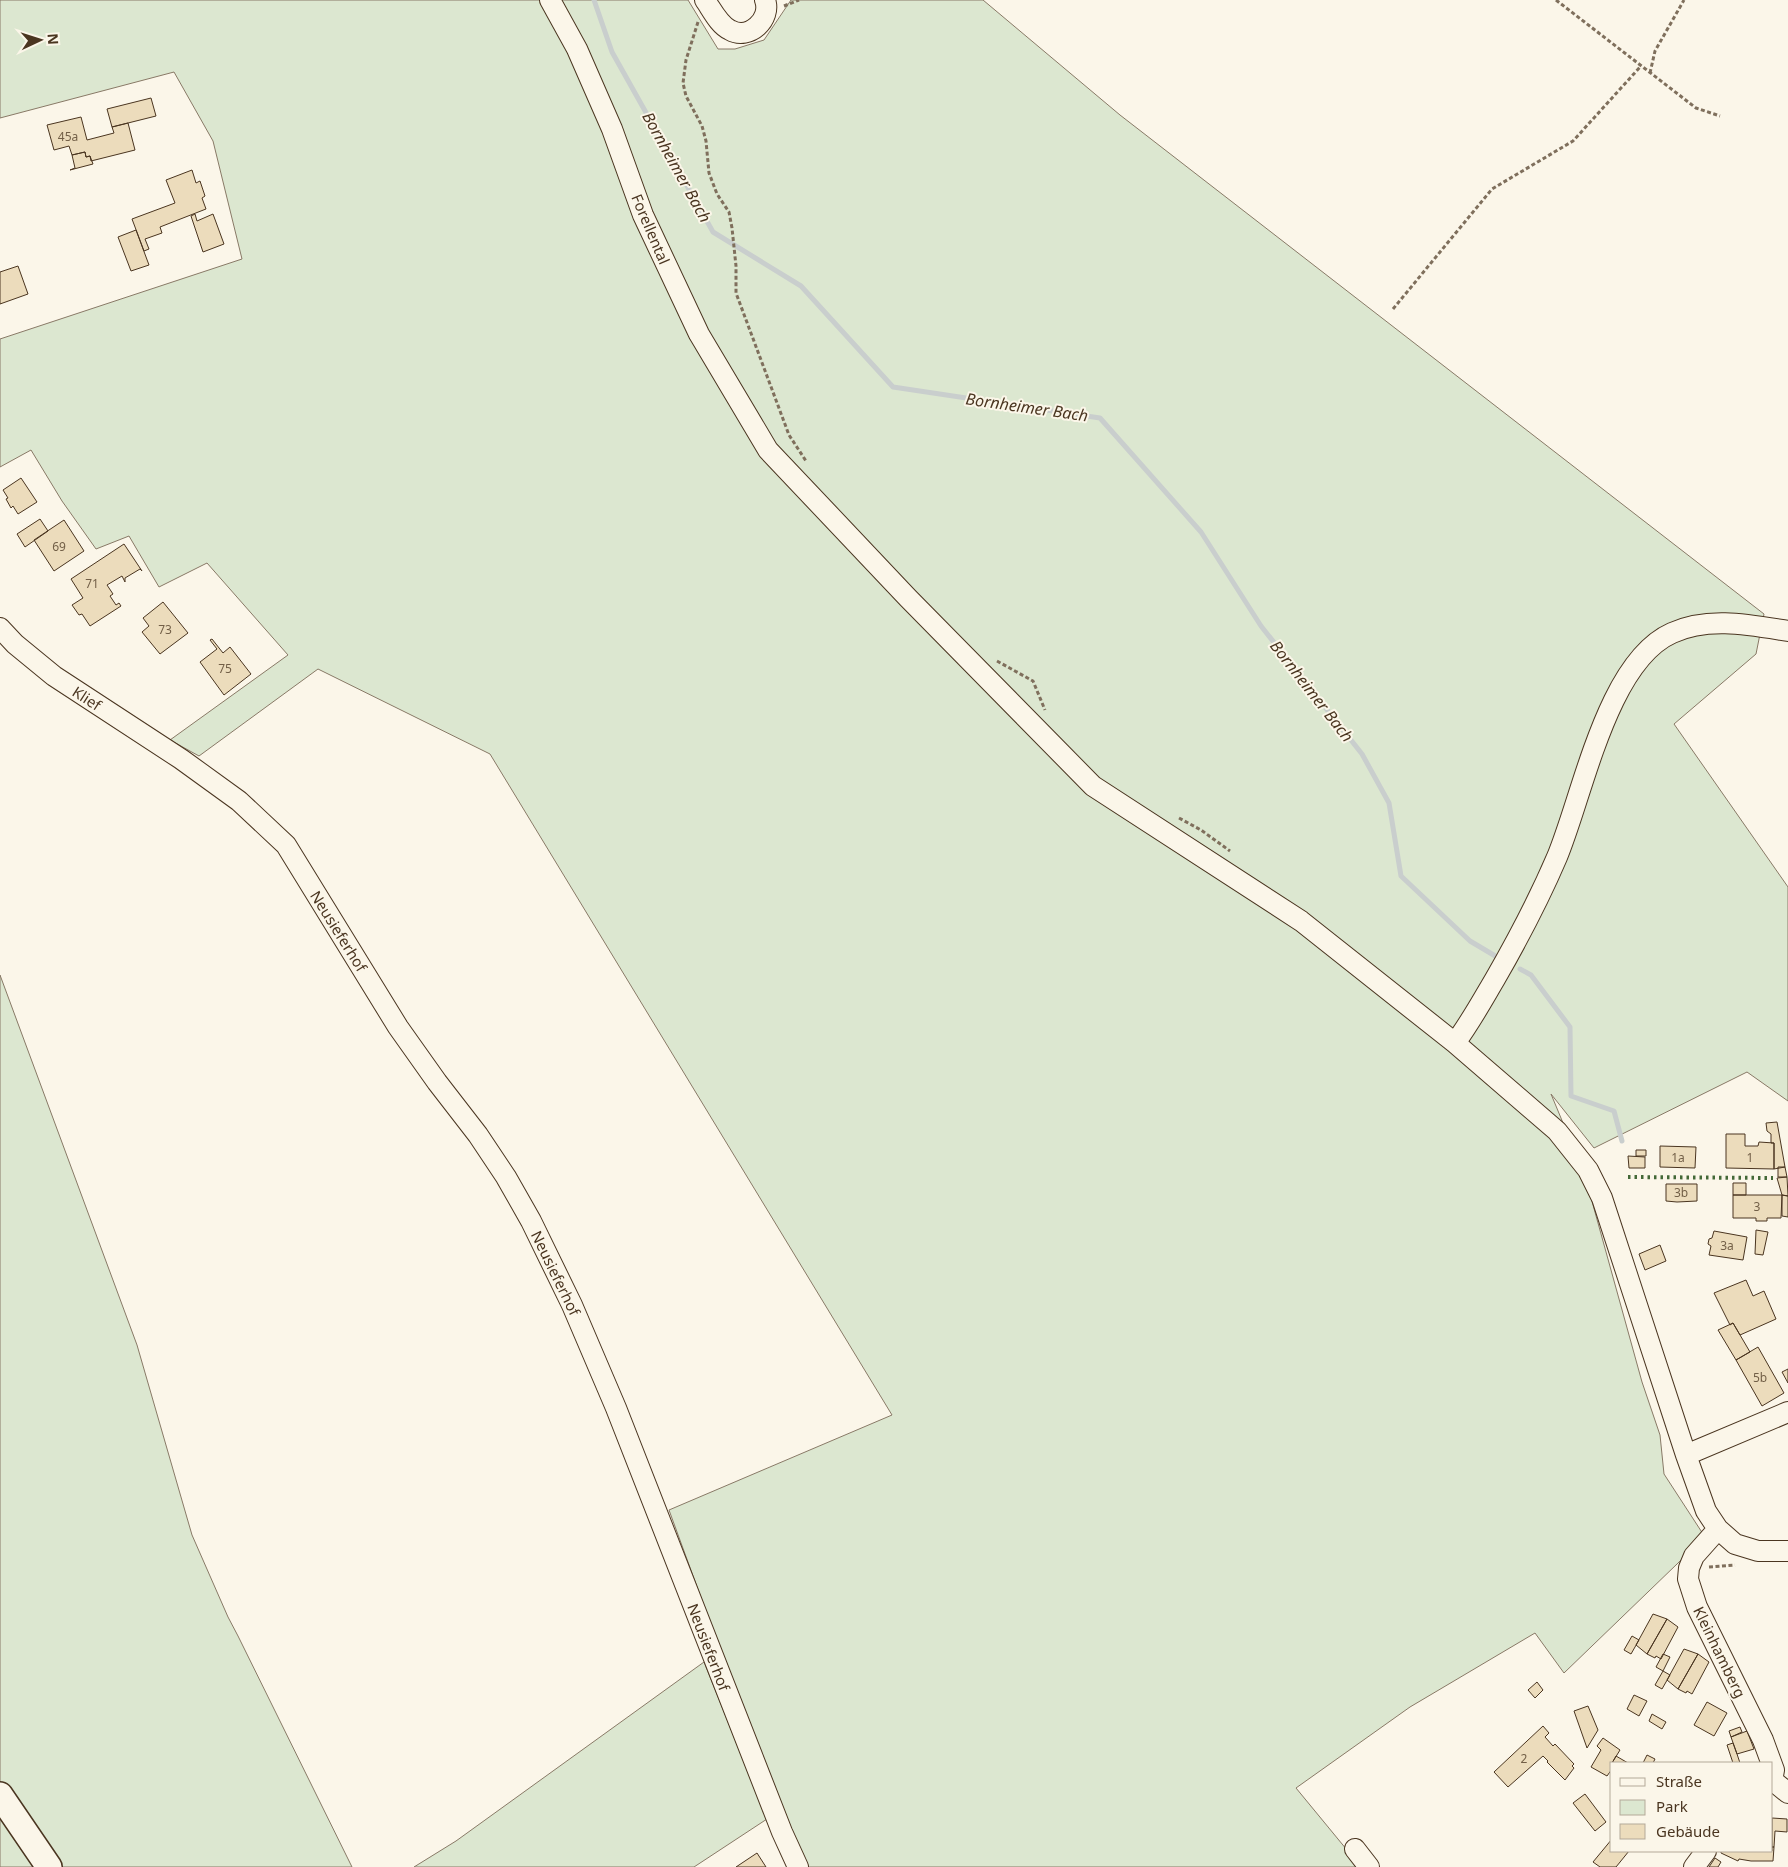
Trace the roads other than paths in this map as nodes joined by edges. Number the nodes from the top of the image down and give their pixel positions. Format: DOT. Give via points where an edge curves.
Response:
graph roads {
  1 [pos="550,0"];
  2 [pos="765,0"];
  3 [pos="702,8"];
  4 [pos="0,628"];
  5 [pos="1788,631"];
  6 [pos="181,760"];
  7 [pos="1455,1043"];
  8 [pos="1788,1412"];
  9 [pos="1686,1455"];
  10 [pos="1718,1529"];
  11 [pos="1788,1551"];
  12 [pos="1771,1762"];
  13 [pos="1773,1781"];
  14 [pos="1788,1792"];
  15 [pos="0,1795"];
  16 [pos="1355,1849"];
  17 [pos="1705,1852"];
  18 [pos="49,1867"];
  19 [pos="798,1867"];
  20 [pos="1370,1867"];
  21 [pos="1694,1867"];
  1 -- 7 [label="street, Forellental" via="577,49 612,129 644,215 698,334 768,450 1093,786 1301,921"];
  2 -- 3 [label="street" via="767,8 763,22 747,31 729,30"];
  4 -- 6 [label="street, Klief" via="14,644 54,676"];
  5 -- 7 [label="street" via="1731,623 1702,625 1672,633 1649,649 1628,672 1607,714 1558,856 1531,914 1472,1020"];
  6 -- 19 [label="street, Neusieferhof" via="239,801 286,845 398,1027 478,1135 531,1221 572,1305 616,1408"];
  7 -- 9 [label="street, Forellental" via="1557,1131 1588,1170 1618,1243"];
  8 -- 9 [label="street"];
  9 -- 10 [label="street, Forellental" via="1706,1510"];
  10 -- 11 [label="street" via="1748,1549"];
  10 -- 12 [label="street, Kleinhamberg" via="1694,1556 1688,1579 1697,1607"];
  13 -- 14 [label="street, Kleinhamberg"];
  15 -- 18 [label="main road"];
  16 -- 20 [label="street"];
  17 -- 21 [label="street"];
}
